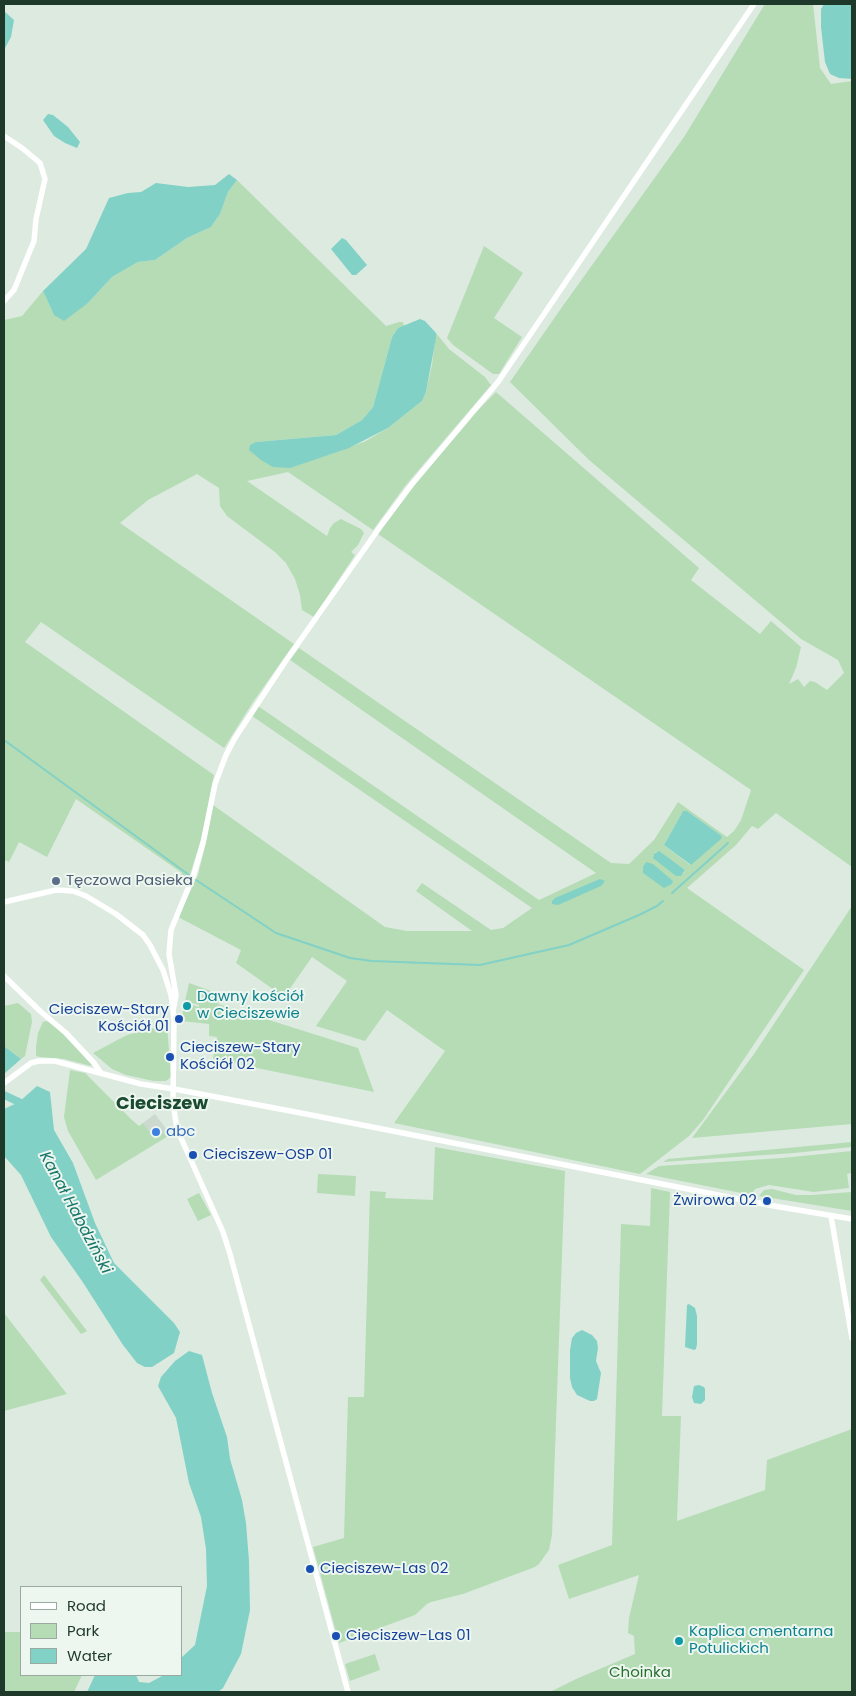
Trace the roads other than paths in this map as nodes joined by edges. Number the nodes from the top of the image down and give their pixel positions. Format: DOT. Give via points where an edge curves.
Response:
graph roads {
  1 [pos="754,4"];
  2 [pos="4,136"];
  3 [pos="4,301"];
  4 [pos="4,902"];
  5 [pos="4,976"];
  6 [pos="174,1011"];
  7 [pos="101,1073"];
  8 [pos="4,1083"];
  9 [pos="174,1088"];
  10 [pos="831,1216"];
  11 [pos="852,1219"];
  12 [pos="852,1338"];
  13 [pos="348,1692"];
  1 -- 6 [label="street" via="498,382 382,524 235,738 215,784 194,874 171,930 169,954 176,995"];
  2 -- 3 [label="street" via="40,163 46,179 34,241 14,290"];
  4 -- 6 [label="street" via="65,890 86,896 116,914 143,936 153,951 163,970"];
  5 -- 7 [label="street" via="66,1033"];
  6 -- 9 [label="street"];
  7 -- 8 [label="street" via="47,1060 31,1063"];
  7 -- 9 [label="street" via="141,1084"];
  9 -- 10 [label="street"];
  9 -- 13 [label="street" via="177,1129 230,1254"];
  10 -- 11 [label="street"];
  10 -- 12 [label="street"];
}
